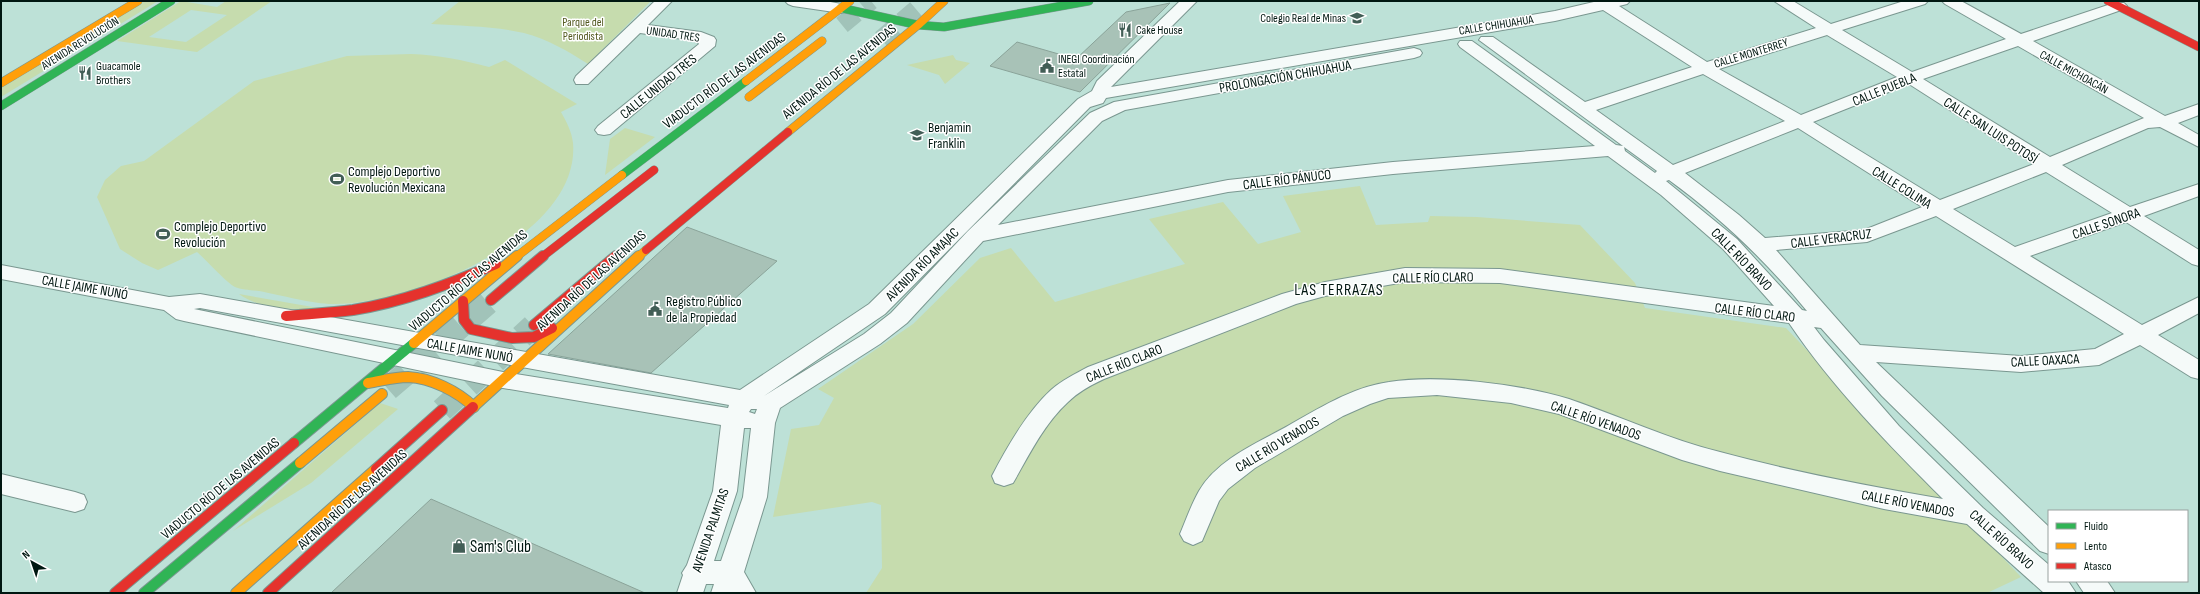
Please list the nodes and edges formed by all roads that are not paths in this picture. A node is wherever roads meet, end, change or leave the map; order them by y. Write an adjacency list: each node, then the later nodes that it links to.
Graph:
1 (138, 1): 35 (street, AVENIDA REVOLUCIÓN)
2 (171, 1): 39 (street, AVENIDA REVOLUCIÓN)
3 (664, 1): 20 (street)
4 (793, 1): 12 (street)
5 (944, 1): 17 (street, AVENIDA RÍO DE LAS AVENIDAS)
6 (1089, 1): 15 (street)
7 (1189, 1): 37 (street, AVENIDA RÍO AMAJAC)
8 (1622, 1): 13 (street, CALLE CHIHUAHUA)
9 (1782, 1): 21 (street, CALLE SAN LUIS POTOSÍ)
10 (1920, 1): 21 (street, CALLE MONTERREY)
11 (1950, 1): 27 (street, CALLE MICHOACÁN)
12 (845, 4): 19 (street); 45 (street, VIADUCTO RÍO DE LAS AVENIDAS)
13 (1604, 4): 18 (street, CALLE CHIHUAHUA); 32 (street, CALLE COLIMA)
14 (2114, 4): 27 (street, CALLE PUEBLA); 30 (street)
15 (1061, 7): 19 (street); 24 (street)
16 (919, 11): 17 (street)
17 (932, 12): 19 (street, AVENIDA RÍO DE LAS AVENIDAS)
18 (1555, 16): 22 (street, CALLE CHIHUAHUA); 26 (street, CALLE CHIHUAHUA)
19 (918, 25): 31 (street, AVENIDA RÍO DE LAS AVENIDAS)
20 (637, 28): 25 (street, UNIDAD TRES); 34 (street)
21 (1829, 30): 32 (street, CALLE MONTERREY); 33 (street, CALLE SAN LUIS POTOSÍ)
22 (1438, 34): 37 (street, PROLONGACIÓN CHIHUAHUA)
23 (829, 35): 38 (street, VIADUCTO RÍO DE LAS AVENIDAS)
24 (949, 36)
25 (708, 40): 47 (street, CALLE UNIDAD TRES)
26 (1487, 40): 28 (street, CALLE CHIHUAHUA); 41 (street, CALLE RÍO BRAVO)
27 (2016, 40): 33 (street, CALLE PUEBLA); 43 (street, CALLE MICHOACÁN)
28 (1466, 44): 37 (street, PROLONGACIÓN CHIHUAHUA); 53 (street, CALLE RÍO BRAVO)
29 (907, 46): 31 (street)
30 (2199, 47)
31 (884, 53): 52 (street, AVENIDA RÍO DE LAS AVENIDAS)
32 (1705, 68): 41 (street, CALLE MONTERREY); 44 (street, CALLE COLIMA)
33 (1910, 78): 44 (street, CALLE PUEBLA); 55 (street, CALLE SAN LUIS POTOSÍ)
34 (582, 80)
35 (1, 83)
36 (2199, 98): 43 (street, CALLE VERACRUZ)
37 (1102, 102): 62 (street, AVENIDA RÍO AMAJAC); 63 (street, AVENIDA RÍO AMAJAC)
38 (738, 105)
39 (1, 106)
40 (2199, 108): 43 (street, CALLE VERACRUZ)
41 (1583, 109): 51 (street, CALLE RÍO BRAVO)
42 (712, 118): 45 (street)
43 (2153, 120): 49 (street, CALLE MICHOACÁN); 55 (street, CALLE VERACRUZ)
44 (1800, 122): 57 (street, CALLE PUEBLA); 60 (street, CALLE COLIMA)
45 (685, 127): 48 (street, VIADUCTO RÍO DE LAS AVENIDAS)
46 (776, 128): 52 (street)
47 (604, 130)
48 (676, 134): 50 (street); 66 (street, VIADUCTO RÍO DE LAS AVENIDAS)
49 (2199, 142)
50 (675, 147)
51 (1636, 147): 53 (street, CALLE RÍO PÁNUCO); 57 (street, CALLE RÍO BRAVO)
52 (766, 149): 56 (street); 77 (street, AVENIDA RÍO DE LAS AVENIDAS)
53 (1612, 151): 58 (street, CALLE RÍO BRAVO); 62 (street, CALLE RÍO PÁNUCO)
54 (662, 163): 70 (street)
55 (2047, 165): 60 (street, CALLE VERACRUZ); 61 (street, CALLE SAN LUIS POTOSÍ)
56 (731, 166)
57 (1672, 172): 58 (street, CALLE PUEBLA); 65 (street, CALLE RÍO BRAVO)
58 (1652, 180): 75 (street, CALLE RÍO BRAVO)
59 (2199, 190): 61 (street, CALLE SONORA)
60 (1936, 208): 65 (street, CALLE VERACRUZ); 67 (street, CALLE COLIMA)
61 (2130, 215): 67 (street, CALLE SONORA); 68 (street, CALLE SAN LUIS POTOSÍ)
62 (976, 236): 63 (street, CALLE RÍO PÁNUCO); 91 (street, AVENIDA RÍO AMAJAC)
63 (943, 243): 89 (street, AVENIDA RÍO AMAJAC)
64 (630, 244): 78 (street)
65 (1760, 245): 76 (street, CALLE RÍO BRAVO)
66 (527, 248): 71 (street, VIADUCTO RÍO DE LAS AVENIDAS); 74 (street)
67 (2012, 254): 79 (street, CALLE COLIMA)
68 (2199, 259)
69 (1, 272): 72 (street, CALLE JAIME NUNÓ)
70 (491, 300)
71 (463, 301): 77 (street); 80 (street, VIADUCTO RÍO DE LAS AVENIDAS)
72 (169, 304): 74 (street, CALLE JAIME NUNÓ); 82 (street, CALLE JAIME NUNÓ)
73 (2199, 304): 79 (street, CALLE OAXACA)
74 (286, 316): 80 (street, CALLE JAIME NUNÓ)
75 (1797, 318): 76 (street, CALLE RÍO CLARO); 92 (street, CALLE RÍO CLARO); 95 (street, CALLE RÍO BRAVO)
76 (1828, 321): 81 (street, CALLE RÍO BRAVO)
77 (565, 322): 83 (street, AVENIDA RÍO DE LAS AVENIDAS)
78 (534, 325)
79 (2140, 335): 81 (street, CALLE OAXACA); 84 (street, CALLE COLIMA)
80 (418, 341): 82 (street, VIADUCTO RÍO DE LAS AVENIDAS); 83 (street, CALLE JAIME NUNÓ)
81 (1854, 352): 97 (street, CALLE RÍO BRAVO)
82 (397, 358): 85 (street, CALLE JAIME NUNÓ); 86 (street, VIADUCTO RÍO DE LAS AVENIDAS)
83 (524, 360): 85 (street, AVENIDA RÍO DE LAS AVENIDAS); 89 (street, CALLE JAIME NUNÓ)
84 (2199, 371)
85 (503, 380): 88 (street, AVENIDA RÍO DE LAS AVENIDAS); 89 (street, CALLE JAIME NUNÓ)
86 (367, 383): 88 (street); 103 (street, VIADUCTO RÍO DE LAS AVENIDAS)
87 (382, 394): 104 (street)
88 (474, 407): 106 (street, AVENIDA RÍO DE LAS AVENIDAS)
89 (739, 409): 91 (street, CALLE JAIME NUNÓ); 101 (street, AVENIDA PALMITAS)
90 (442, 410): 105 (street)
91 (767, 413): 102 (street)
92 (1004, 476)
93 (1, 484): 94 (street)
94 (76, 502)
95 (1974, 515): 96 (street, CALLE RÍO VENADOS); 98 (street, CALLE RÍO BRAVO)
96 (1193, 534)
97 (2048, 542)
98 (2048, 580)
99 (2050, 582): 107 (street, CALLE RÍO BRAVO)
100 (2090, 582): 108 (street)
101 (693, 583): 102 (street)
102 (732, 586)
103 (115, 593)
104 (144, 593)
105 (236, 593)
106 (268, 593)
107 (2063, 593)
108 (2102, 593)

